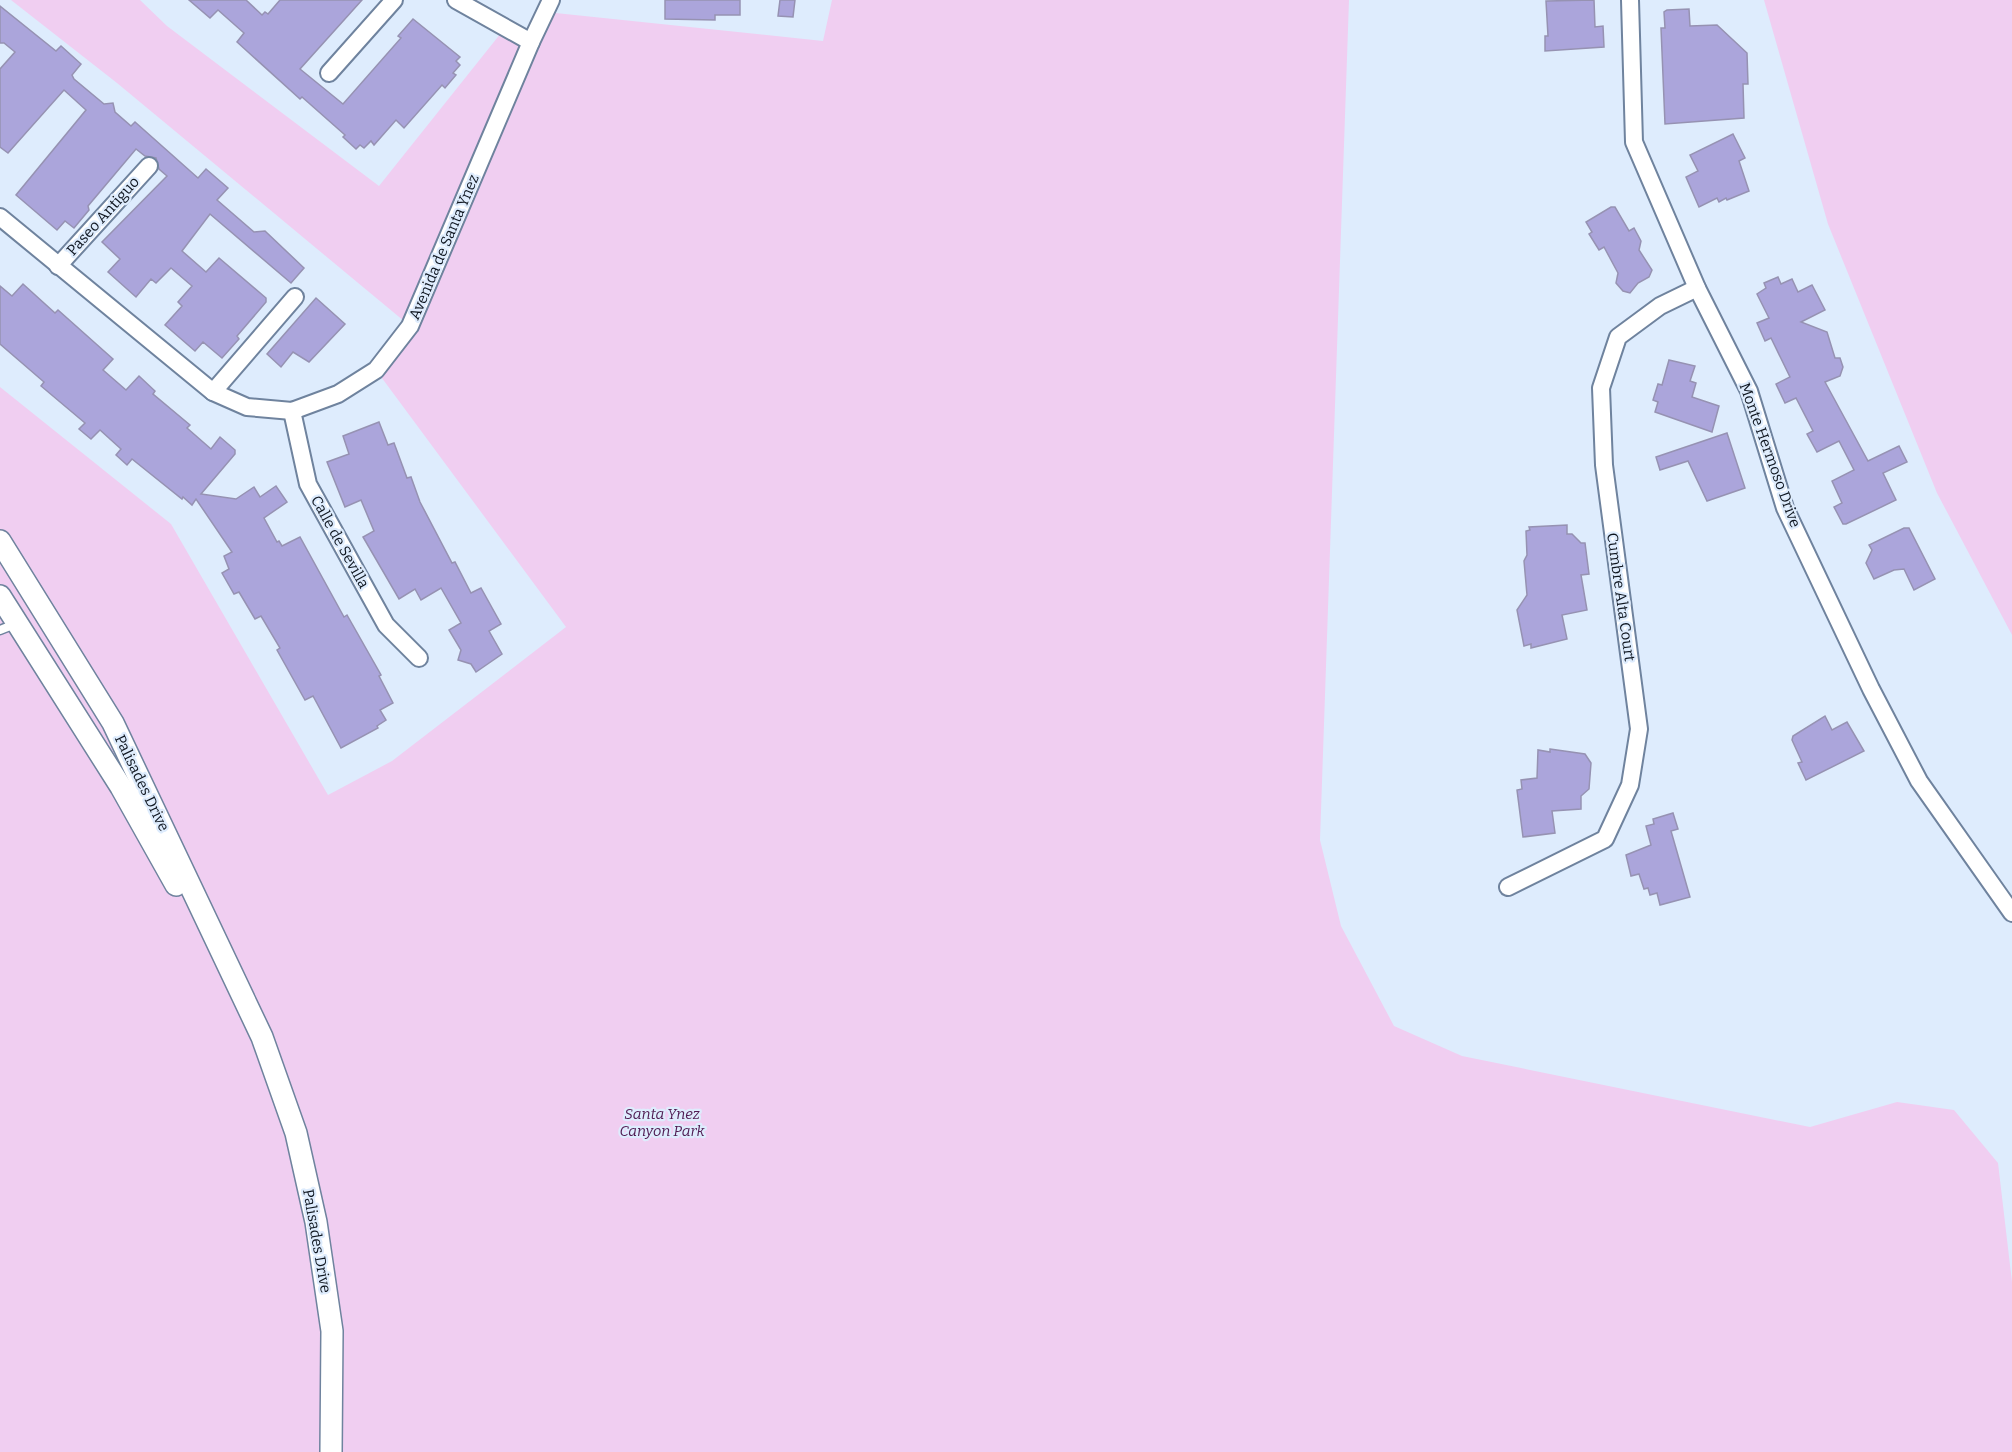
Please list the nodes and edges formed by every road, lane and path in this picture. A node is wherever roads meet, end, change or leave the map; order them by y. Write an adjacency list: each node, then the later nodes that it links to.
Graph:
1 (394, 0): 6 (street)
2 (456, 0): 5 (street)
3 (552, 0): 5 (street, Avenida de Santa Ynez)
4 (1630, 0): 10 (street, Monte Hermoso Drive)
5 (531, 42): 13 (street, Avenida de Santa Ynez)
6 (329, 73)
7 (149, 166): 9 (street, Paseo Antiguo)
8 (0, 217): 9 (street, Avenida de Santa Ynez)
9 (58, 266): 12 (street, Avenida de Santa Ynez)
10 (1697, 288): 18 (street, Cumbre Alta Court); 19 (street, Monte Hermoso Drive)
11 (295, 297): 12 (street)
12 (213, 392): 13 (street, Avenida de Santa Ynez)
13 (292, 411): 17 (street, Calle de Sevilla)
14 (0, 541): 20 (street, Palisades Drive)
15 (0, 596): 16 (street, Palisades Drive)
16 (9, 626): 20 (street, Palisades Drive)
17 (419, 658)
18 (1508, 887)
19 (2012, 913)
20 (262, 1037): 21 (street, Palisades Drive)
21 (331, 1452)

